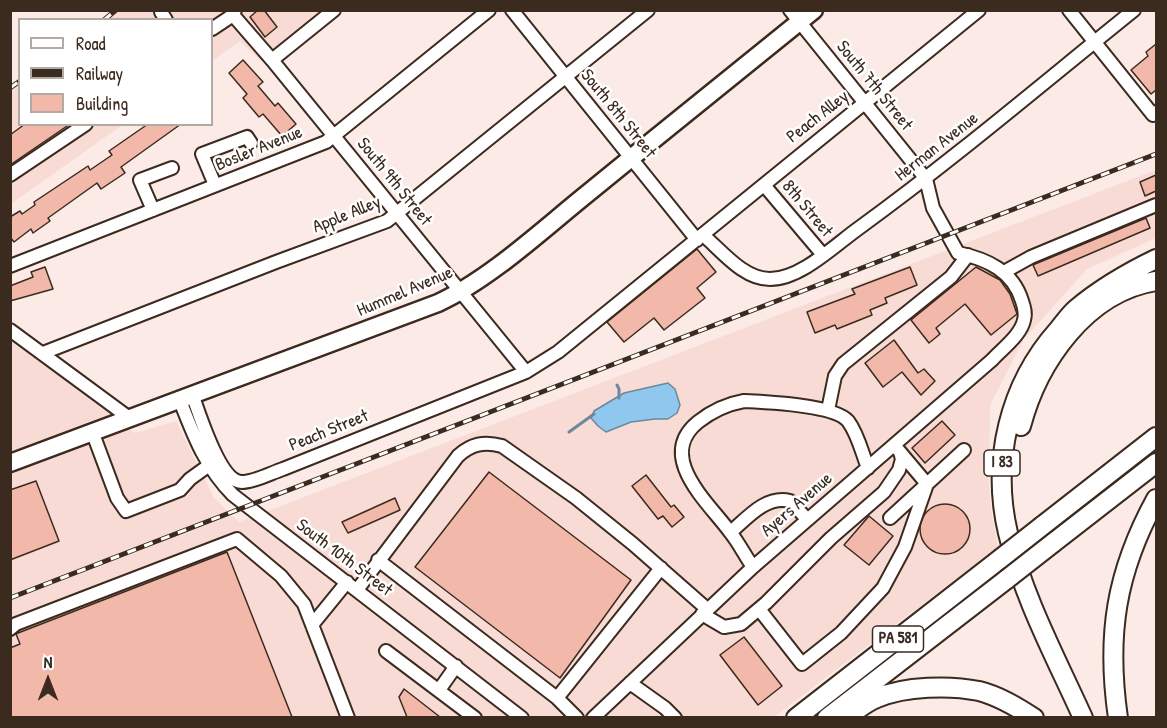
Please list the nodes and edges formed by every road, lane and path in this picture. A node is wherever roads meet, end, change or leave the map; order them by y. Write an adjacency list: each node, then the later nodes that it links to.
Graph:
1 (334, 10): 13 (street)
2 (489, 10): 18 (street, Bosler Avenue)
3 (512, 10): 14 (street, South 8th Street)
4 (648, 10): 14 (street, Apple Alley)
5 (814, 10): 10 (main road, Hummel Avenue)
6 (979, 10): 15 (street, Peach Alley)
7 (1069, 10): 12 (street)
8 (1134, 10): 12 (street, Herman Avenue)
9 (234, 13): 11 (street); 13 (street, South 9th Street)
10 (794, 16): 15 (street, South 7th Street); 20 (main road, Hummel Avenue)
11 (213, 28)
12 (1095, 43): 16 (street); 23 (street, Herman Avenue)
13 (272, 60): 18 (street, South 9th Street)
14 (566, 78): 20 (street, South 8th Street); 28 (street, Apple Alley)
15 (865, 103): 23 (street, South 7th Street); 25 (street, Peach Alley)
16 (1155, 114)
17 (83, 126): 22 (street)
18 (333, 136): 24 (street, Bosler Avenue); 28 (street, South 9th Street)
19 (251, 143): 24 (street)
20 (630, 158): 29 (street, South 8th Street); 37 (main road, Hummel Avenue)
21 (172, 168): 27 (street)
22 (10, 175)
23 (926, 180): 30 (street, Herman Avenue); 31 (street, South 7th Street)
24 (215, 185): 27 (street, Bosler Avenue)
25 (764, 185): 29 (street); 30 (street, 8th Street)
26 (1156, 205): 34 (street)
27 (153, 210): 33 (street, Bosler Avenue)
28 (397, 214): 37 (street, South 9th Street); 41 (street, Apple Alley)
29 (700, 238): 35 (street, South 8th Street); 42 (street)
30 (823, 255): 35 (street, Herman Avenue)
31 (968, 255): 34 (street, South 7th Street); 44 (street)
32 (1156, 259): 82 (highway, I 83)
33 (10, 266)
34 (1004, 272): 38 (street, South 7th Street)
35 (747, 273)
36 (1156, 281): 83 (highway)
37 (460, 292): 42 (street, South 9th Street); 43 (main road, Hummel Avenue)
38 (1024, 321): 48 (street, Ayers Avenue)
39 (10, 330): 40 (street)
40 (16, 340): 41 (street)
41 (43, 353): 45 (street)
42 (526, 372): 43 (street, Peach Street)
43 (185, 396): 45 (main road, Hummel Avenue); 52 (street, South 10th Street)
44 (828, 410): 53 (street); 58 (street)
45 (128, 417): 46 (main road, Hummel Avenue)
46 (92, 431): 50 (main road, Hummel Avenue); 52 (street)
47 (1153, 439): 78 (highway, PA 581, bridge)
48 (897, 449): 53 (street, Ayers Avenue); 54 (street); 63 (street)
49 (964, 450): 54 (street)
50 (10, 463)
51 (1156, 463): 79 (highway, PA 581, bridge)
52 (208, 466): 62 (street, South 10th Street)
53 (868, 468): 57 (street, Ayers Avenue)
54 (927, 484): 56 (street); 63 (street)
55 (1156, 499): 84 (highway)
56 (890, 518)
57 (807, 519): 58 (street); 60 (street, Ayers Avenue)
58 (731, 532): 60 (street)
59 (378, 560): 61 (street); 62 (street); 71 (street)
60 (753, 567): 64 (street, Ayers Avenue)
61 (661, 568): 64 (street); 71 (street)
62 (352, 586): 65 (street); 68 (street, South 10th Street)
63 (759, 609): 64 (street)
64 (704, 612): 69 (street, Ayers Avenue)
65 (312, 624): 66 (street); 72 (street)
66 (10, 629)
67 (386, 651): 70 (street)
68 (456, 666): 70 (street); 74 (street, South 10th Street)
69 (630, 683): 76 (street, Ayers Avenue); 77 (street)
70 (439, 690): 73 (street)
71 (557, 698): 75 (street)
72 (348, 717)
73 (475, 717)
74 (522, 717)
75 (577, 717)
76 (593, 717)
77 (675, 717)
78 (795, 717)
79 (827, 717)
80 (845, 717): 81 (highway)
81 (1034, 717)
82 (1083, 717)
83 (1095, 717)
84 (1118, 717)

